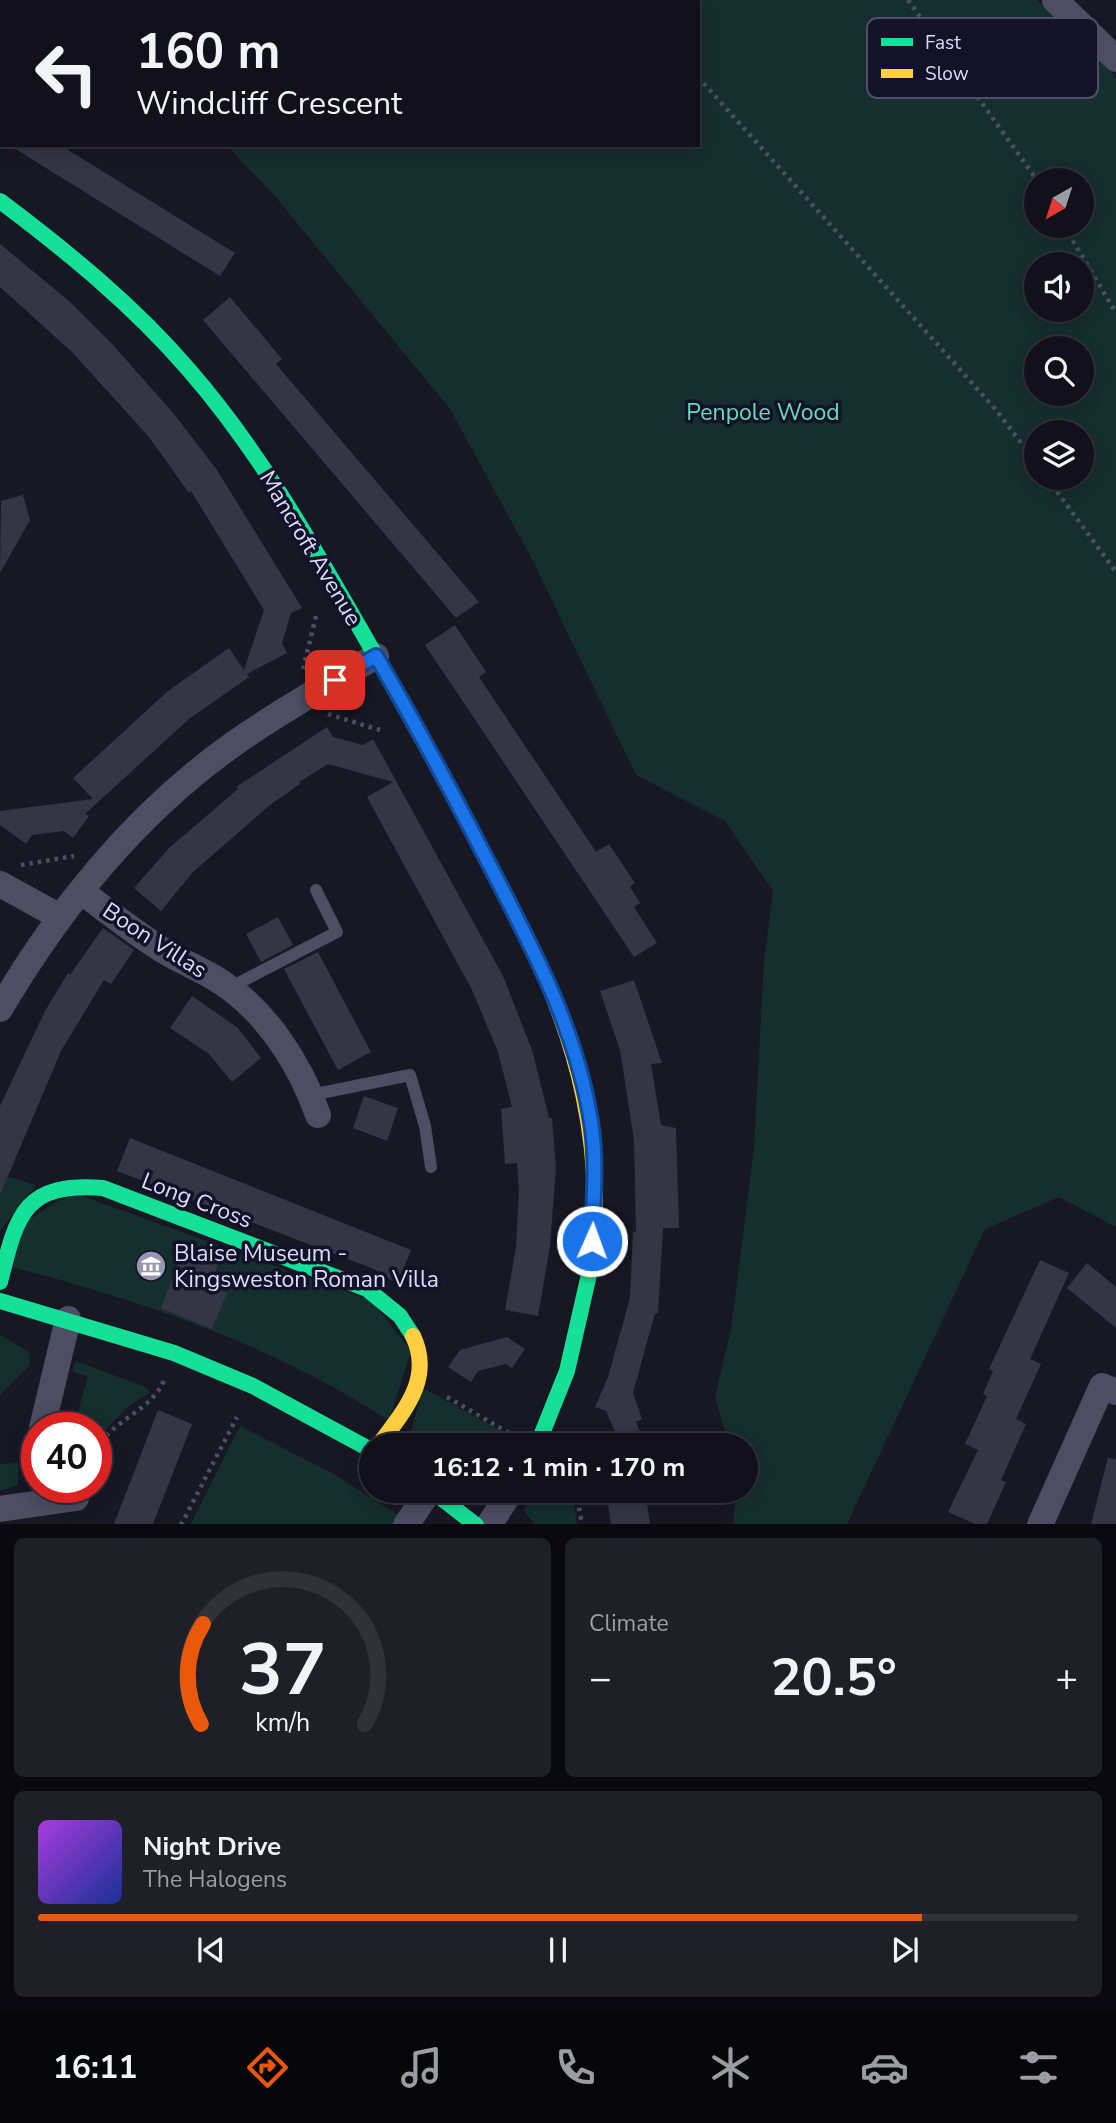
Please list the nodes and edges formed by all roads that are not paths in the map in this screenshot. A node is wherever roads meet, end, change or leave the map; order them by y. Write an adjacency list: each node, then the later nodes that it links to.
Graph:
1 (1055, 0): 2 (street)
2 (1074, 18)
3 (1098, 42): 4 (street)
4 (1116, 59)
5 (0, 201): 6 (street, Mancroft Avenue)
6 (376, 656): 9 (street); 21 (street, Mancroft Avenue)
7 (6, 875): 10 (street)
8 (316, 890): 11 (lane, Boon Villas)
9 (81, 891): 10 (street); 11 (street, Boon Villas)
10 (60, 917): 12 (street)
11 (229, 988): 13 (street, Boon Villas)
12 (0, 1009)
13 (314, 1105): 14 (lane, Boon Villas)
14 (431, 1167)
15 (0, 1282): 20 (street, Long Cross)
16 (0, 1301): 17 (street)
17 (68, 1319): 19 (street); 22 (street)
18 (1116, 1392): 31 (street)
19 (46, 1412)
20 (387, 1433)
21 (542, 1433)
22 (359, 1443)
23 (21, 1501): 27 (street)
24 (422, 1503): 28 (street)
25 (447, 1503): 29 (street)
26 (503, 1503): 30 (street)
27 (0, 1510)
28 (407, 1524)
29 (476, 1524)
30 (489, 1524)
31 (1040, 1524)

